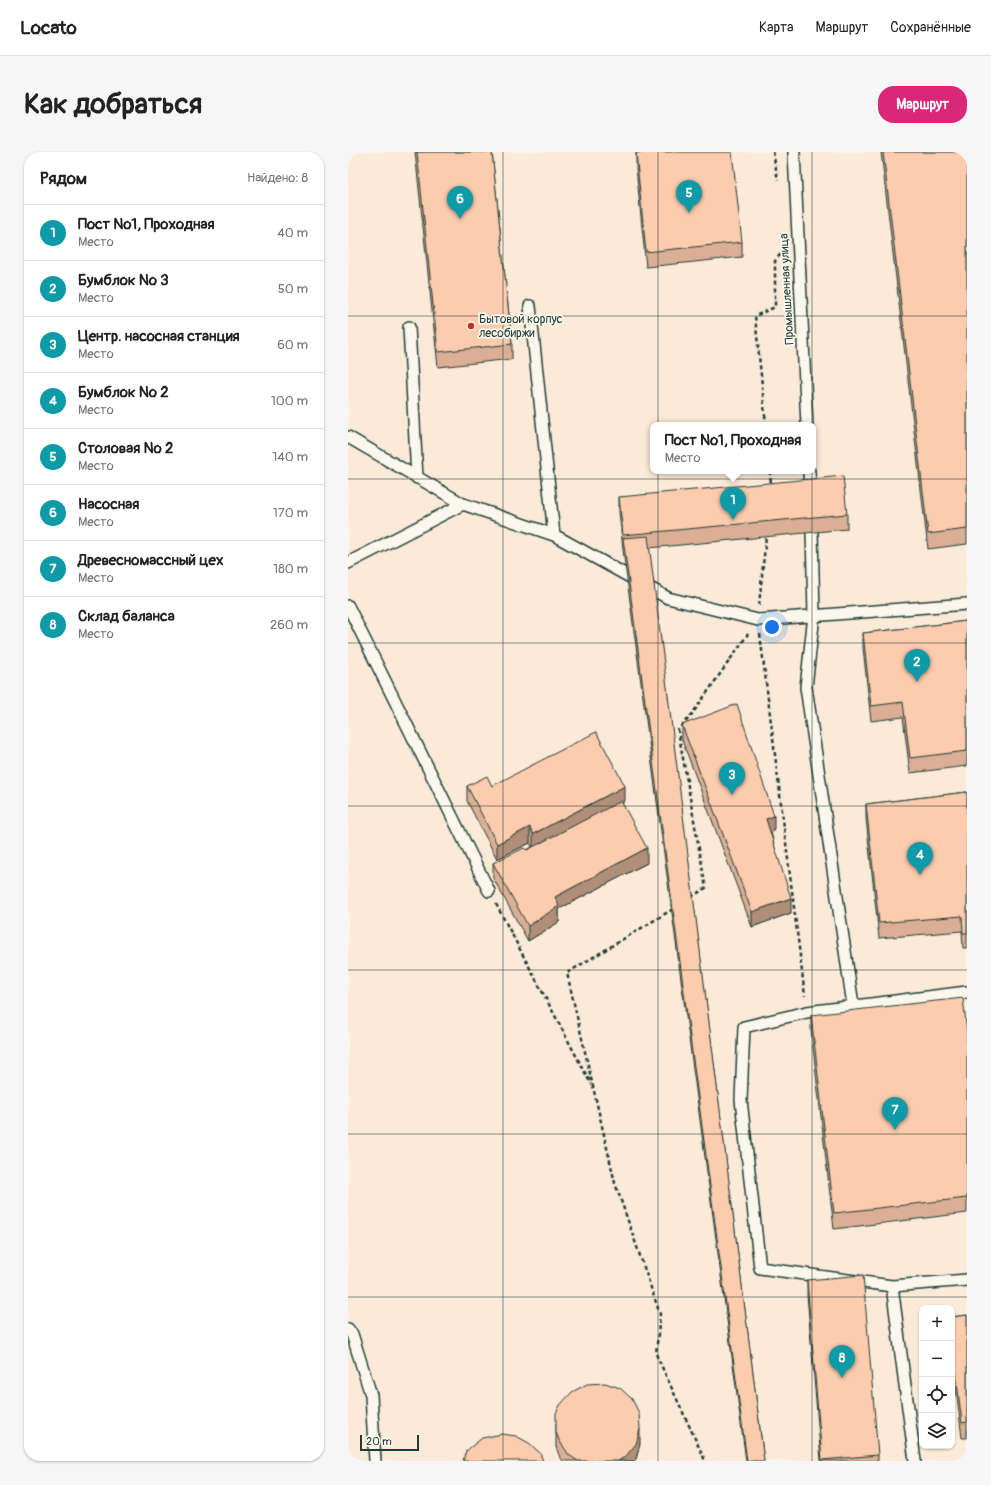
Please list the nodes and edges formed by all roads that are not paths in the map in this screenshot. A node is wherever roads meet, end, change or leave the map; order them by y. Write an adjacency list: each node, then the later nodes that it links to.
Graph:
1 (794, 152): 4 (lane, Промышленная улица)
2 (530, 306): 11 (lane)
3 (409, 327): 7 (lane)
4 (807, 422)
5 (348, 437): 7 (lane)
6 (809, 474): 8 (lane)
7 (417, 478): 9 (lane)
8 (810, 494)
9 (464, 504): 11 (lane); 12 (lane)
10 (812, 532): 15 (lane)
11 (554, 535): 15 (lane)
12 (348, 563)
13 (967, 604): 15 (lane)
14 (348, 606): 16 (lane)
15 (814, 615): 18 (lane)
16 (489, 891)
17 (967, 992): 18 (lane)
18 (853, 1005): 20 (lane)
19 (967, 1280): 20 (lane)
20 (892, 1286): 23 (lane)
21 (348, 1329): 22 (lane)
22 (375, 1461)
23 (915, 1461)

